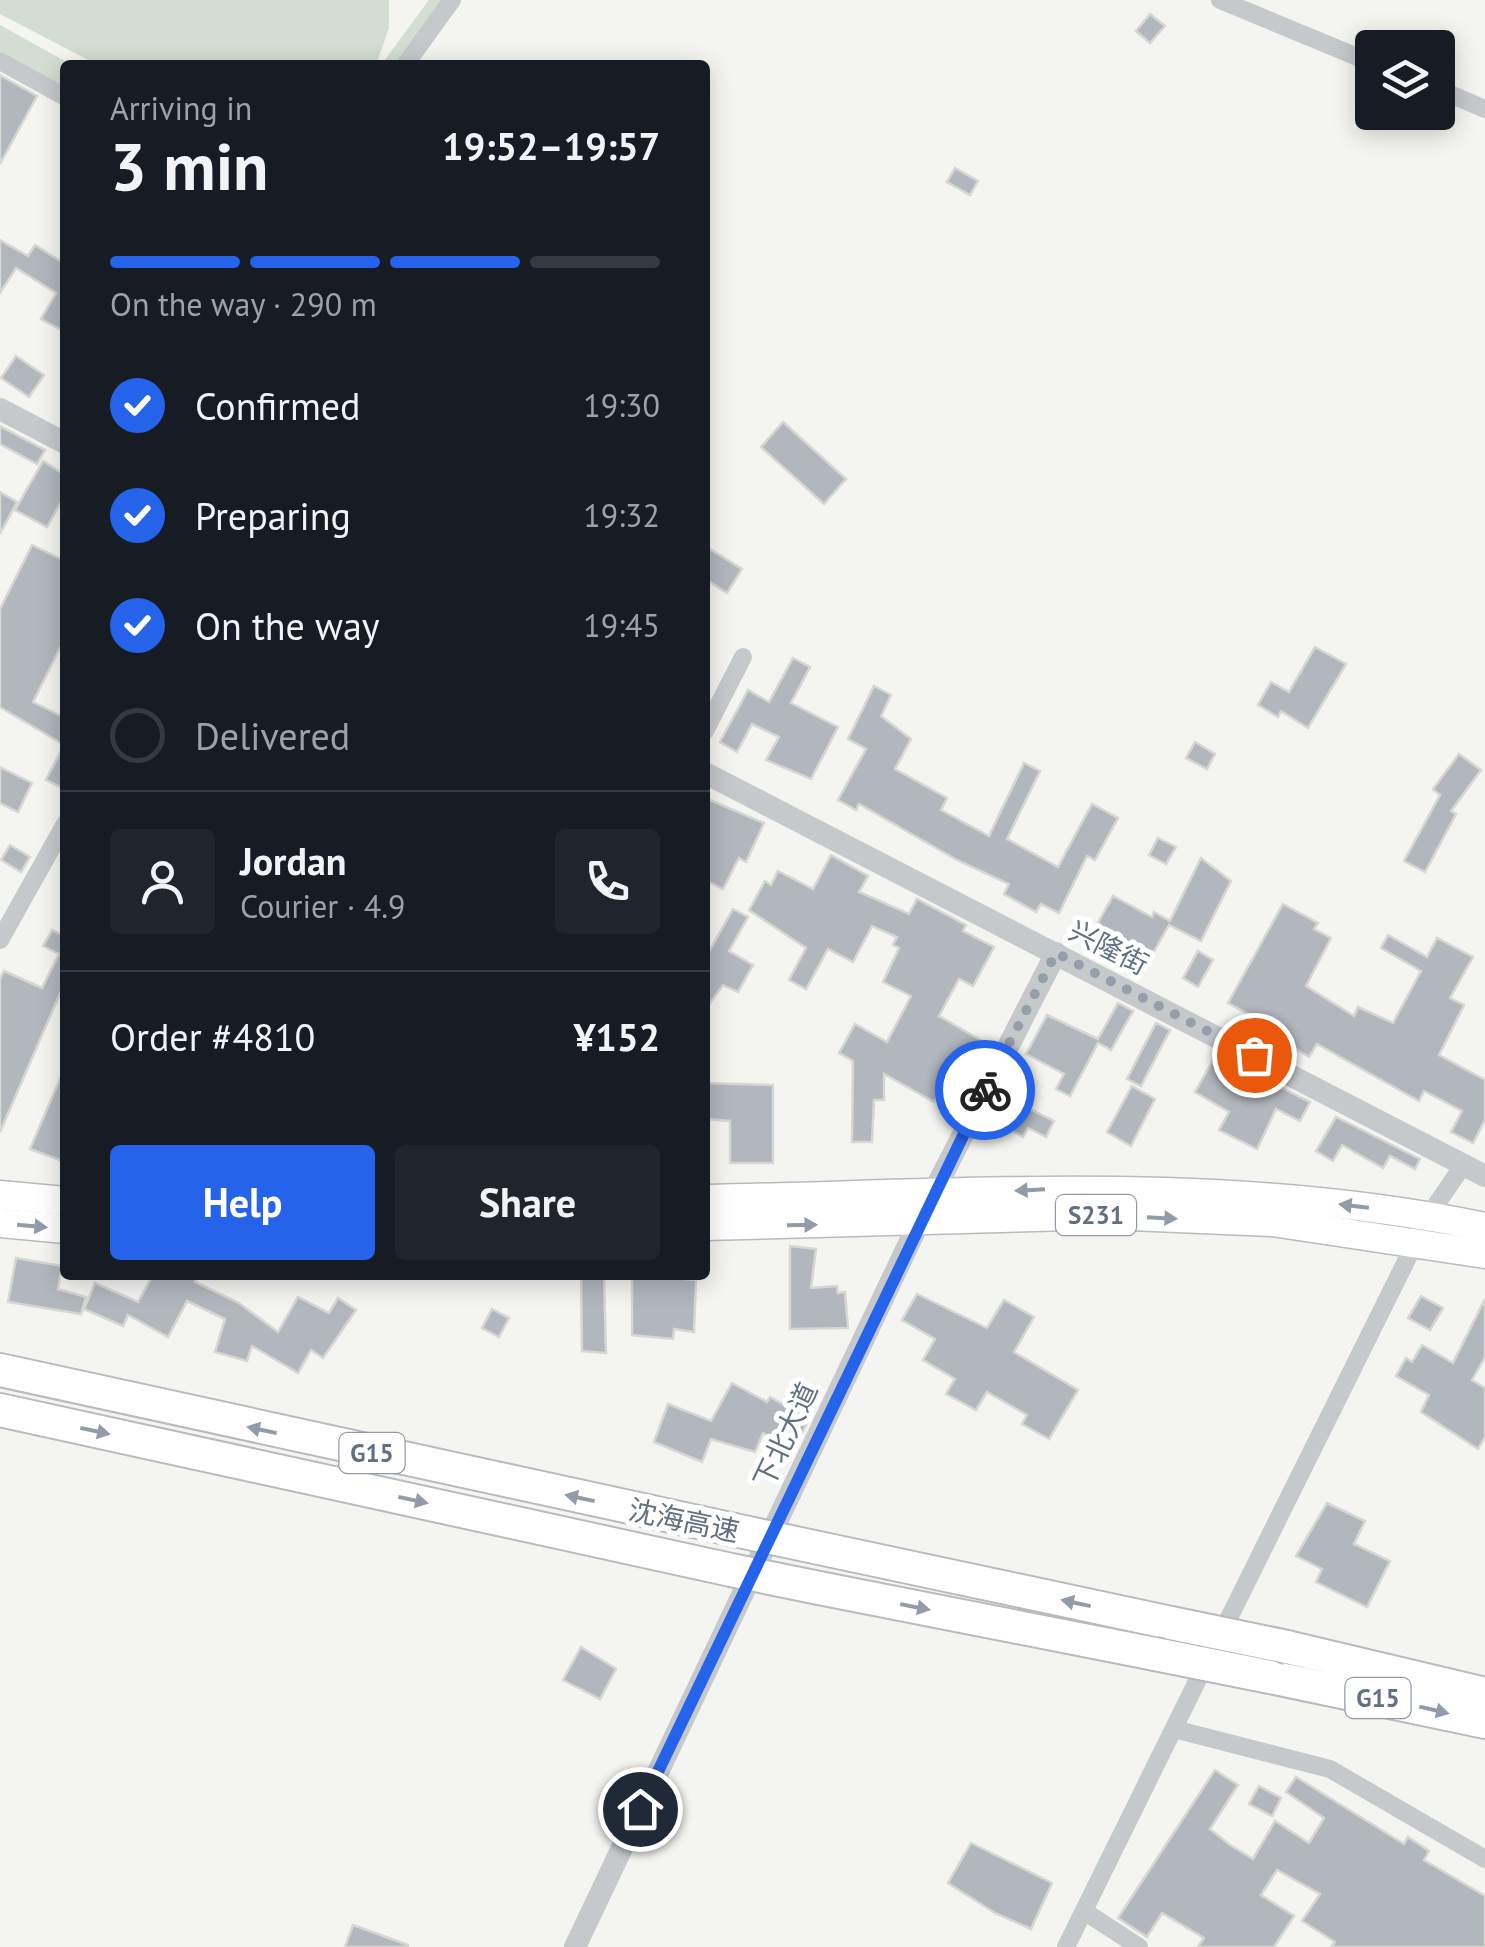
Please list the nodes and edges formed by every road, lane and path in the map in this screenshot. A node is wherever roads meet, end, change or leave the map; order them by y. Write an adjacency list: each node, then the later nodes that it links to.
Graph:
1 (452, 0): 5 (street)
2 (1220, 0): 3 (street)
3 (1355, 55)
4 (0, 60): 6 (street)
5 (409, 60)
6 (60, 93)
7 (1455, 96): 8 (street)
8 (1485, 109)
9 (0, 409): 10 (street)
10 (60, 440)
11 (743, 657): 12 (street)
12 (710, 720)
13 (710, 777): 16 (street, 兴隆街)
14 (60, 833): 15 (street)
15 (0, 940)
16 (1056, 953): 17 (street, 兴隆街); 20 (street, 下北大道)
17 (1464, 1164): 18 (street, 兴隆街); 27 (street)
18 (1485, 1176)
19 (0, 1195): 22 (main road)
20 (932, 1195): 21 (main road, S231); 23 (street, 下北大道); 27 (main road, S231, one-way to 20)
21 (710, 1199)
22 (60, 1201)
23 (920, 1221): 25 (main road, S231, one-way to 23); 27 (main road, S231, one-way to 27); 37 (street, 下北大道)
24 (0, 1223): 28 (main road, one-way to 28)
25 (710, 1226)
26 (1485, 1227): 27 (main road, S231)
27 (1422, 1228): 29 (main road, S231); 34 (street)
28 (60, 1229)
29 (1485, 1254)
30 (0, 1370): 32 (highway, 沈海高速 / G15, one-way to 30, bridge)
31 (0, 1410): 33 (highway, 沈海高速 / G15, one-way to 33, bridge)
32 (1485, 1694)
33 (1485, 1722)
34 (1174, 1729): 35 (street); 36 (street)
35 (1485, 1859)
36 (1084, 1911): 38 (street); 39 (street)
37 (575, 1947)
38 (1066, 1947)
39 (1139, 1947)

